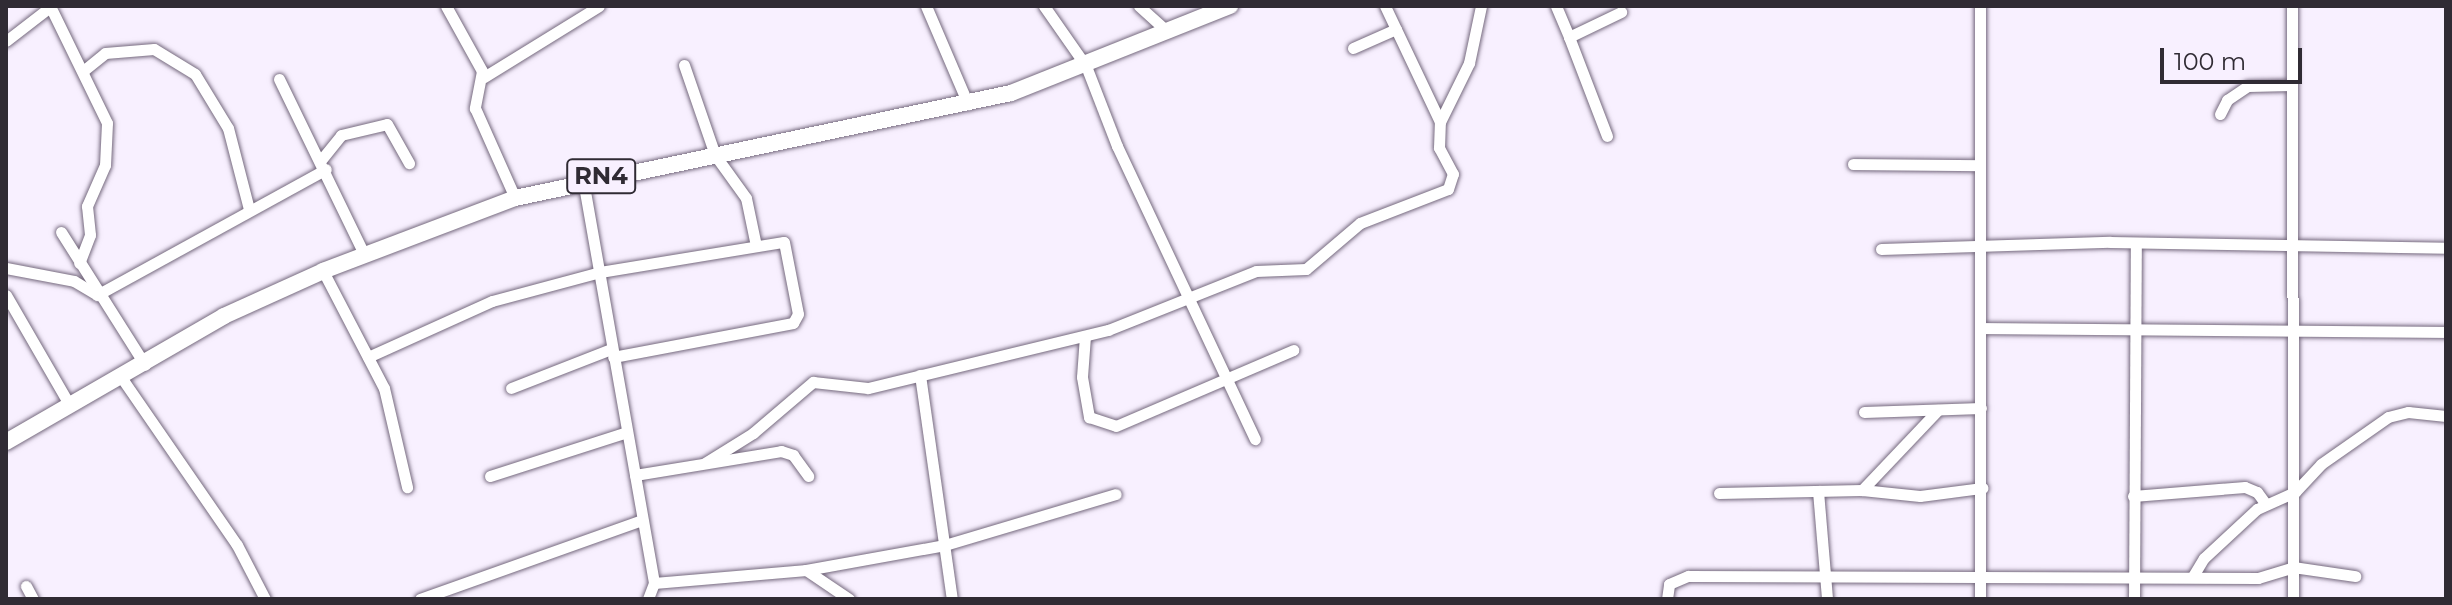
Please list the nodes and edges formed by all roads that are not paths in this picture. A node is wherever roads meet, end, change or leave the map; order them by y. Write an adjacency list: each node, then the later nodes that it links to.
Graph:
1 (50, 6): 17 (street); 21 (street)
2 (446, 6): 22 (street)
3 (599, 6): 22 (street)
4 (926, 6): 25 (street)
5 (1044, 6): 20 (street)
6 (1139, 6): 15 (street)
7 (1230, 6): 15 (highway, RN4)
8 (1385, 6): 14 (street)
9 (1481, 6): 27 (street)
10 (1556, 6): 16 (street)
11 (1980, 6): 33 (street)
12 (2292, 6): 24 (street)
13 (1621, 12): 16 (street)
14 (1396, 29): 18 (street); 27 (street)
15 (1168, 32): 20 (highway, RN4)
16 (1569, 37): 28 (street)
17 (6, 41)
18 (1353, 48)
19 (684, 65): 29 (street)
20 (1086, 66): 25 (highway, RN4); 51 (street)
21 (83, 71): 36 (street); 45 (street)
22 (484, 77): 35 (street)
23 (279, 79): 32 (street)
24 (2291, 85): 26 (street); 41 (street)
25 (968, 104): 29 (highway, RN4)
26 (2220, 114)
27 (1440, 122): 51 (street)
28 (1607, 136)
29 (715, 155): 34 (highway, RN4); 40 (street)
30 (409, 163): 32 (street)
31 (1853, 164): 33 (street)
32 (324, 165): 36 (street); 44 (street)
33 (1979, 165): 39 (street)
34 (583, 179): 35 (highway, RN4); 48 (street)
35 (515, 198): 44 (highway, RN4)
36 (249, 209): 50 (street)
37 (61, 232): 45 (street)
38 (2136, 243): 39 (street); 41 (street); 52 (street)
39 (1980, 245): 43 (street); 54 (street)
40 (756, 246): 48 (street); 58 (street)
41 (2289, 246): 42 (street); 53 (street)
42 (2446, 248)
43 (1881, 249)
44 (364, 254): 47 (highway, RN4)
45 (79, 263): 50 (street)
46 (6, 268): 50 (street)
47 (323, 271): 59 (street); 60 (highway, RN4)
48 (600, 272): 58 (street); 59 (street)
49 (6, 295): 65 (street)
50 (97, 295): 60 (street)
51 (1187, 297): 56 (street); 63 (street)
52 (2133, 326): 53 (street); 54 (street); 84 (street)
53 (2290, 327): 55 (street); 81 (street)
54 (1981, 328): 66 (street)
55 (2446, 332)
56 (1085, 336): 61 (street); 63 (street)
57 (1293, 350): 63 (street)
58 (612, 353): 64 (street); 70 (street)
59 (368, 357): 77 (street)
60 (145, 365): 62 (highway, RN4)
61 (920, 375): 73 (street); 87 (street)
62 (121, 377): 65 (highway, RN4); 98 (street)
63 (1226, 380): 71 (street)
64 (511, 388)
65 (70, 406): 72 (highway, RN4)
66 (1981, 408): 67 (street); 78 (street)
67 (1938, 410): 68 (street); 79 (street)
68 (1864, 412)
69 (2446, 416): 81 (street)
70 (627, 432): 74 (street); 75 (street)
71 (1255, 439)
72 (6, 442)
73 (705, 463): 74 (street); 76 (street)
74 (635, 475): 86 (street)
75 (490, 476)
76 (808, 476)
77 (407, 487)
78 (1982, 488): 79 (street); 90 (street)
79 (1862, 490): 80 (street)
80 (1818, 491): 82 (street); 92 (street)
81 (2295, 492): 85 (street); 88 (street)
82 (1719, 493)
83 (1116, 494): 87 (street)
84 (2133, 496): 85 (street); 91 (street)
85 (2265, 503): 93 (street)
86 (642, 520): 95 (street); 99 (street)
87 (945, 545): 89 (street); 102 (street)
88 (2293, 567): 93 (street); 94 (street); 107 (street)
89 (806, 570): 95 (street); 101 (street)
90 (1981, 573): 91 (street); 92 (street); 105 (street)
91 (2135, 574): 93 (street); 106 (street)
92 (1826, 576): 103 (street); 104 (street)
93 (2193, 576)
94 (2355, 576)
95 (654, 583): 100 (street)
96 (26, 586): 97 (street)
97 (33, 599)
98 (265, 599)
99 (420, 599)
100 (648, 599)
101 (849, 599)
102 (952, 599)
103 (1667, 599)
104 (1827, 599)
105 (1980, 599)
106 (2134, 599)
107 (2293, 599)

